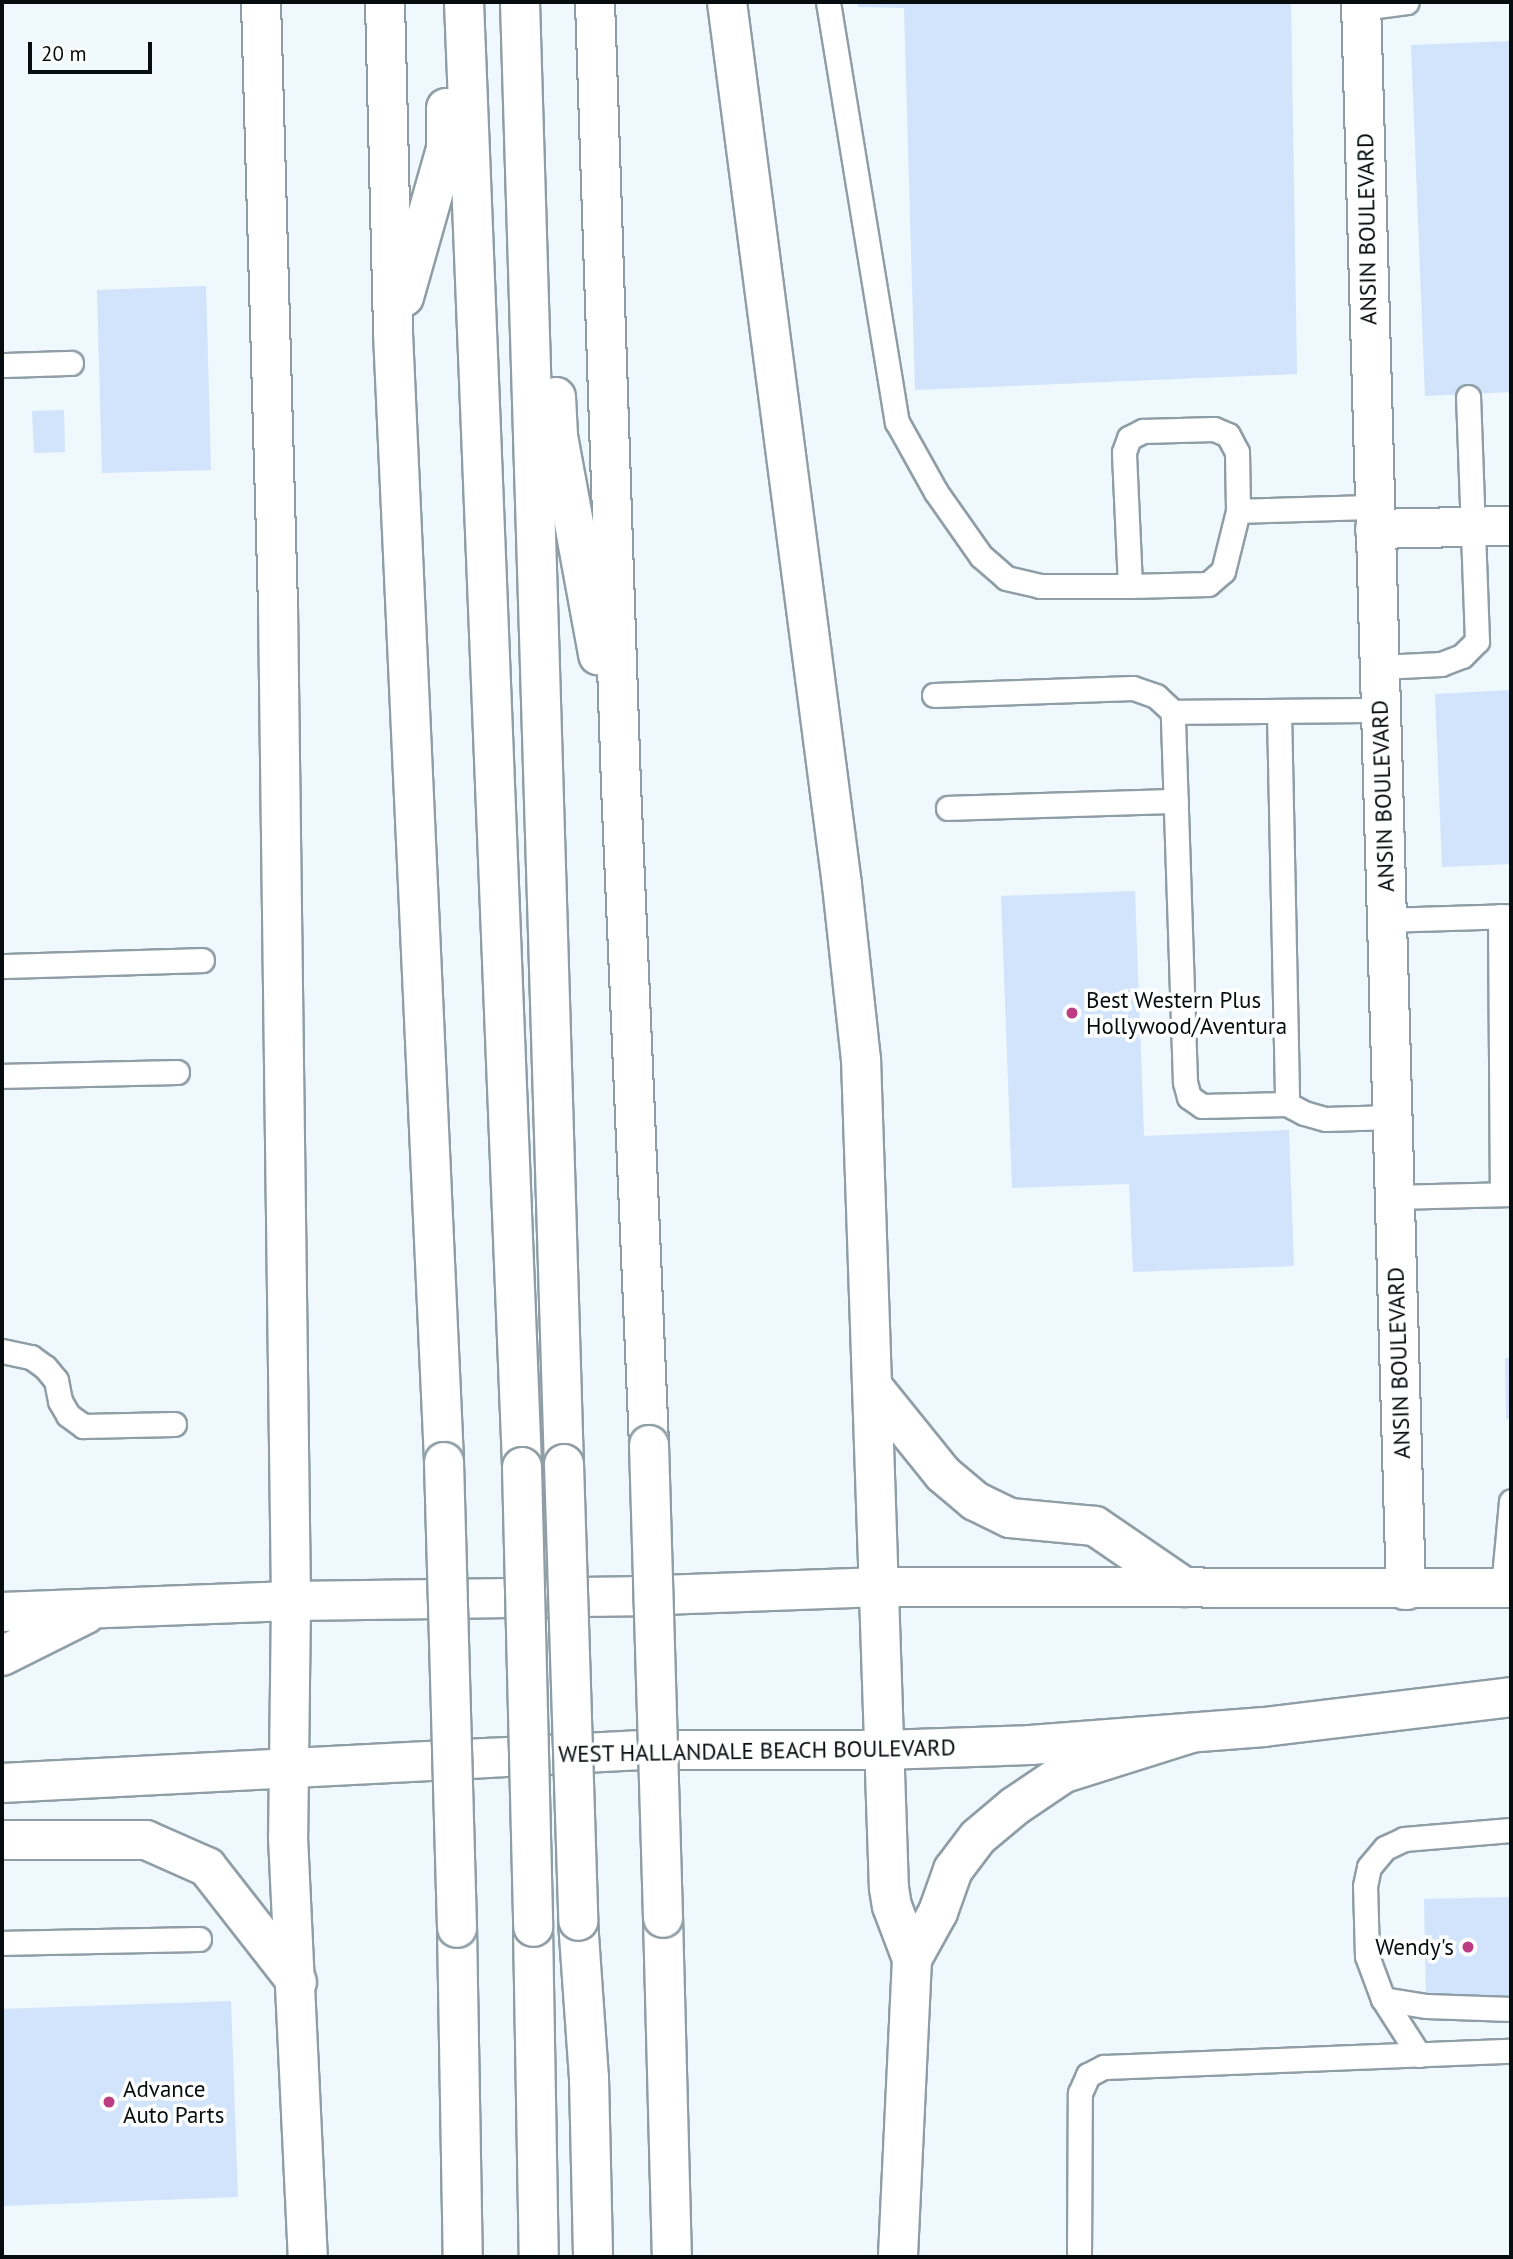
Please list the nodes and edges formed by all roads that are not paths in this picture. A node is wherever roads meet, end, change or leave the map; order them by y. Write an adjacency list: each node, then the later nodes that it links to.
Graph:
1 (261, 2): 47 (main road)
2 (385, 2): 12 (main road)
3 (444, 2): 12 (main road)
4 (464, 2): 68 (main road, bridge)
5 (520, 2): 69 (main road, bridge)
6 (544, 2): 26 (main road)
7 (595, 2): 26 (main road)
8 (727, 2): 40 (main road)
9 (828, 2): 20 (lane)
10 (1407, 2): 11 (lane)
11 (1361, 5): 17 (main road, ANSIN BOULEVARD)
12 (393, 333): 67 (main road, bridge)
13 (71, 363): 14 (lane)
14 (2, 365)
15 (1468, 397): 19 (lane)
16 (1238, 511): 17 (lane); 20 (lane); 20 (lane)
17 (1375, 518): 19 (main road); 21 (main road, ANSIN BOULEVARD)
18 (1511, 526): 19 (main road)
19 (1474, 527): 21 (lane)
20 (1130, 586)
21 (1380, 667): 23 (main road, ANSIN BOULEVARD)
22 (934, 695): 24 (lane)
23 (1381, 710): 25 (lane); 30 (main road, ANSIN BOULEVARD)
24 (1173, 712): 25 (lane); 27 (lane)
25 (1279, 712): 35 (lane)
26 (621, 785): 70 (main road, bridge)
27 (1176, 801): 28 (lane); 35 (lane)
28 (948, 808)
29 (1506, 916): 30 (lane); 37 (lane)
30 (1386, 920): 36 (main road, ANSIN BOULEVARD)
31 (202, 960): 32 (lane)
32 (2, 966)
33 (177, 1072): 34 (lane)
34 (2, 1076)
35 (1287, 1104): 36 (lane)
36 (1393, 1117): 38 (main road, ANSIN BOULEVARD)
37 (1507, 1194): 38 (lane)
38 (1395, 1197): 46 (main road, ANSIN BOULEVARD)
39 (2, 1351): 41 (lane)
40 (872, 1387): 43 (main road); 44 (main road)
41 (174, 1424)
42 (1511, 1501): 45 (lane)
43 (881, 1587): 44 (main road); 47 (main road); 53 (main road)
44 (1184, 1587): 46 (main road)
45 (1507, 1588): 46 (main road)
46 (1406, 1590)
47 (291, 1601): 48 (main road); 54 (main road)
48 (97, 1608): 49 (main road); 50 (main road)
49 (2, 1612)
50 (2, 1656)
51 (1511, 1697): 52 (main road, WEST HALLANDALE BEACH BOULEVARD)
52 (1192, 1734): 53 (main road, WEST HALLANDALE BEACH BOULEVARD); 60 (main road)
53 (883, 1750): 54 (main road, WEST HALLANDALE BEACH BOULEVARD); 60 (main road)
54 (288, 1766): 55 (main road, WEST HALLANDALE BEACH BOULEVARD); 61 (main road)
55 (2, 1783)
56 (1511, 1830): 62 (lane)
57 (2, 1840): 61 (main road)
58 (199, 1939): 59 (lane)
59 (2, 1944)
60 (912, 1959): 71 (main road)
61 (297, 1982): 66 (main road)
62 (1383, 1999): 63 (lane); 65 (lane)
63 (1511, 2009)
64 (1511, 2051): 65 (lane)
65 (1419, 2055): 72 (lane)
66 (308, 2257)
67 (463, 2257)
68 (538, 2257)
69 (593, 2257)
70 (673, 2257)
71 (898, 2257)
72 (1079, 2257)

